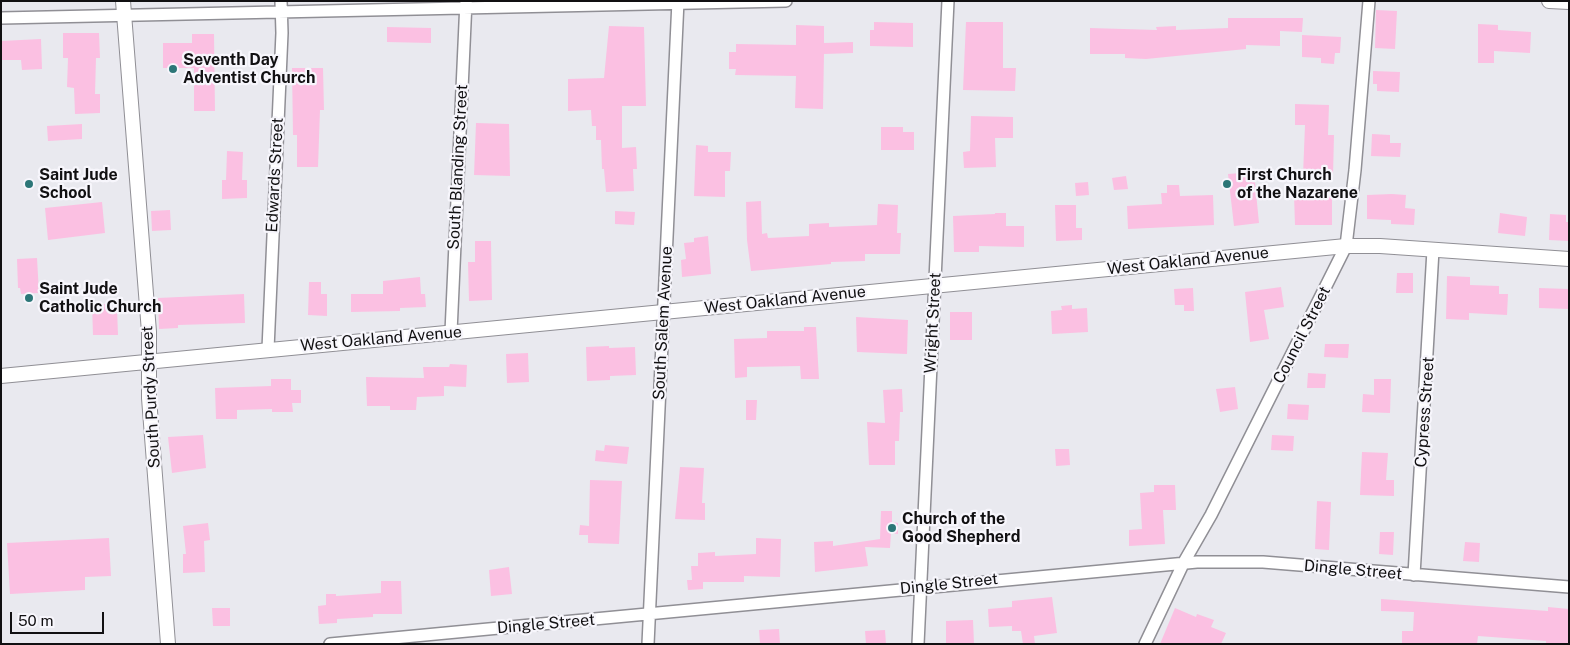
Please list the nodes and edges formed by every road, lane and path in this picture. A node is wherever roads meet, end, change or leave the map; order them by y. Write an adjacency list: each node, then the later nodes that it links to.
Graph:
1 (123, 1): 10 (street, South Purdy Street)
2 (786, 1): 6 (street)
3 (948, 1): 15 (street, Wright Street)
4 (1370, 1): 12 (street, Council Street)
5 (1549, 1): 7 (street)
6 (678, 2): 8 (street); 16 (street, South Salem Avenue)
7 (1569, 2)
8 (466, 5): 9 (street); 17 (street, South Blanding Street)
9 (282, 7): 10 (street); 18 (street, Edwards Street)
10 (124, 16): 11 (street); 19 (street, South Purdy Street)
11 (1, 18)
12 (1346, 246): 13 (street, West Oakland Avenue); 15 (street, West Oakland Avenue); 21 (street, Council Street)
13 (1433, 250): 14 (street, West Oakland Avenue); 22 (street, Cypress Street)
14 (1569, 259)
15 (935, 284): 16 (street, West Oakland Avenue); 23 (street, Wright Street)
16 (664, 312): 17 (street, West Oakland Avenue); 25 (street, South Salem Avenue)
17 (451, 332): 18 (street, West Oakland Avenue)
18 (268, 350): 19 (street, West Oakland Avenue)
19 (149, 362): 20 (street, West Oakland Avenue); 26 (street, South Purdy Street)
20 (1, 376)
21 (1184, 562): 22 (street, Dingle Street); 23 (street, Dingle Street); 30 (street, Council Street)
22 (1414, 575): 24 (street, Dingle Street)
23 (921, 587): 25 (street, Dingle Street); 29 (street, Wright Street)
24 (1569, 587)
25 (650, 614): 27 (street, Dingle Street); 28 (street, South Salem Avenue)
26 (168, 644)
27 (330, 644)
28 (648, 644)
29 (918, 644)
30 (1146, 644)

